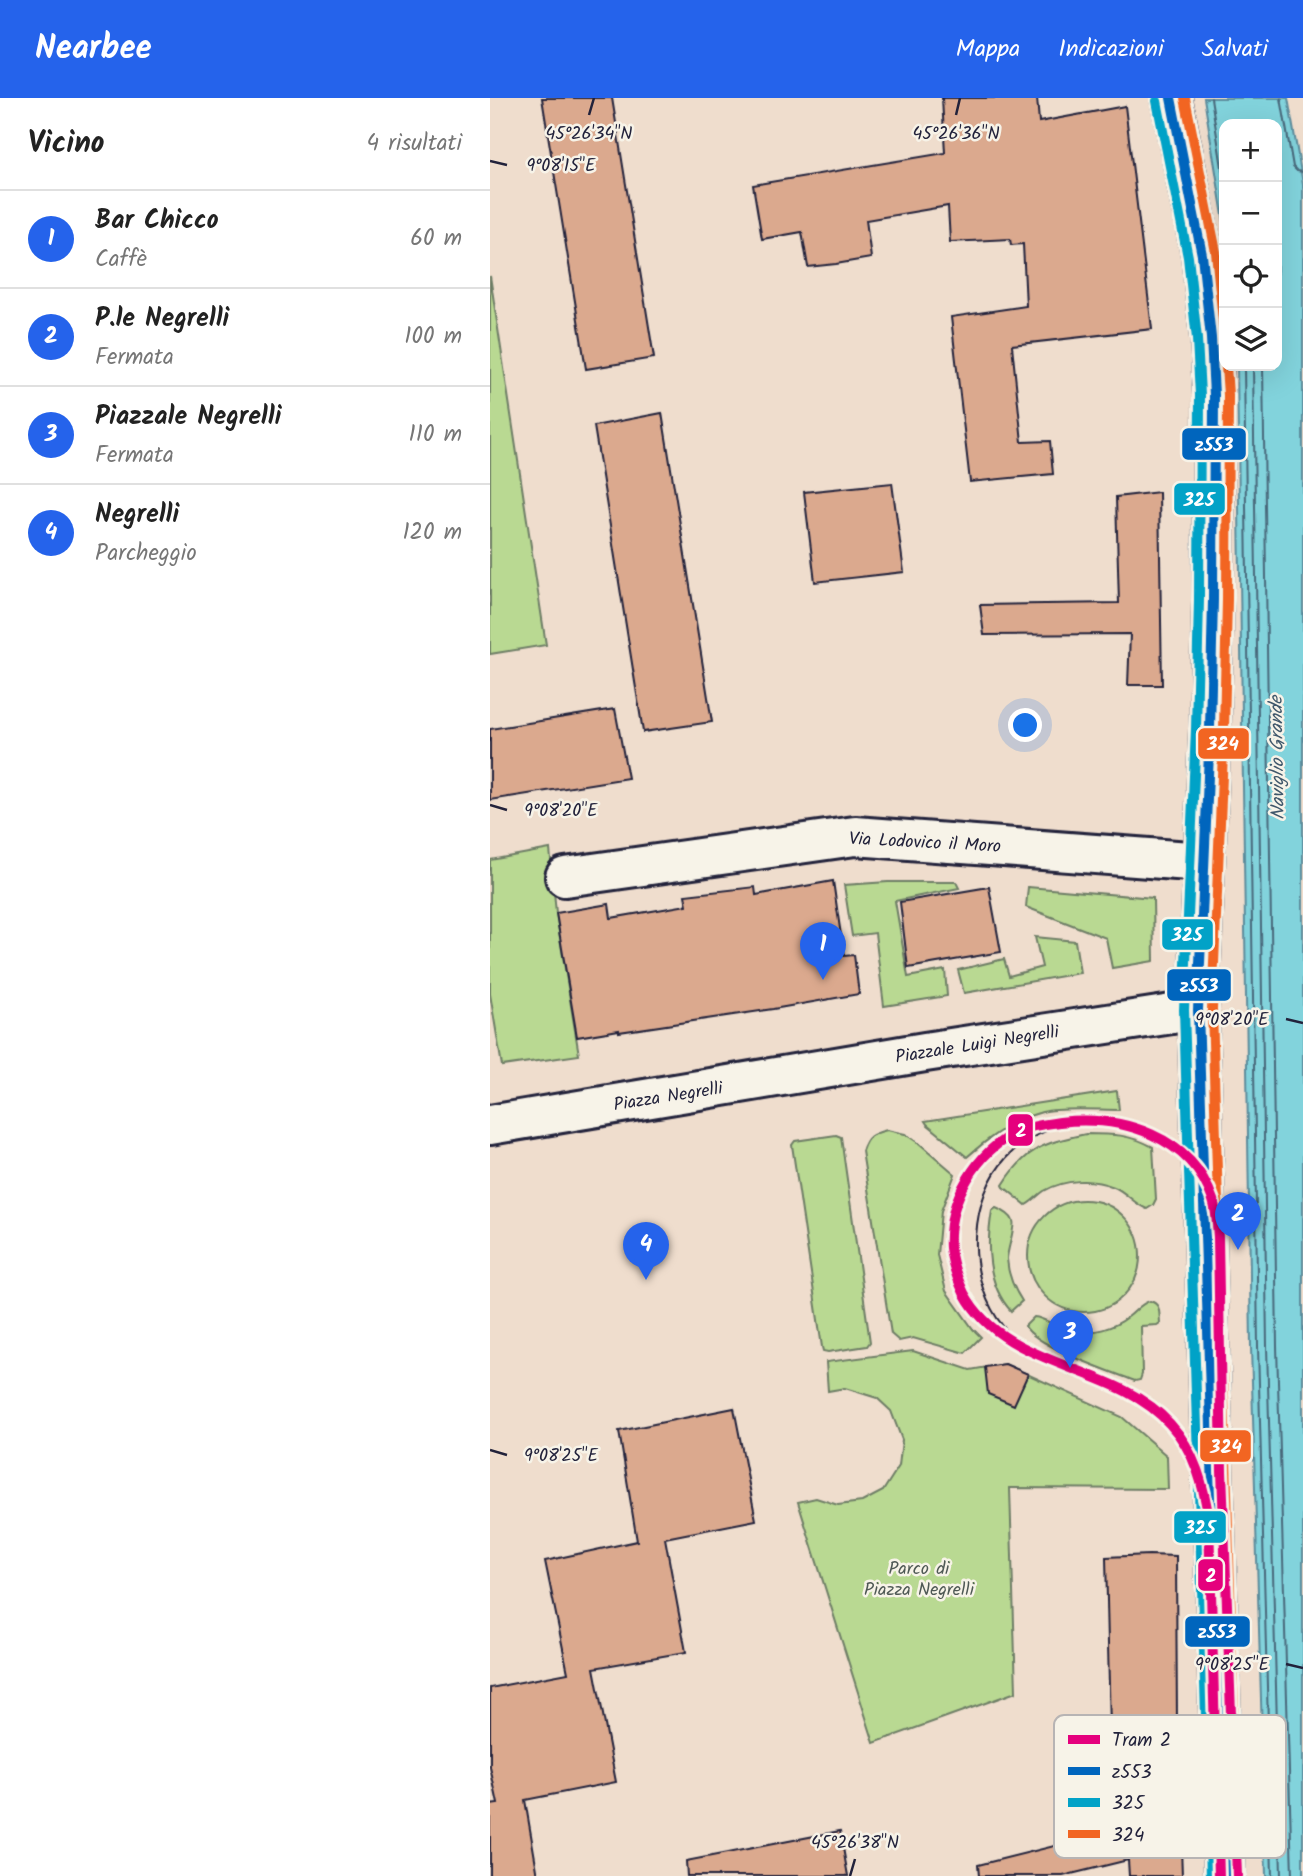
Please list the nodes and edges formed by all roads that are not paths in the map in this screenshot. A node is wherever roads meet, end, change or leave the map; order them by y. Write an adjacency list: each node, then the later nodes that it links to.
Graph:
1 (1171, 98): 2 (street)
2 (1203, 862): 3 (street, Via Lodovico il Moro); 4 (street)
3 (565, 877)
4 (1198, 1010): 5 (street, Piazzale Luigi Negrelli); 7 (street)
5 (755, 1081): 6 (street, Piazza Negrelli)
6 (490, 1125)
7 (1220, 1715)
8 (1224, 1858): 9 (street)
9 (1225, 1876)

